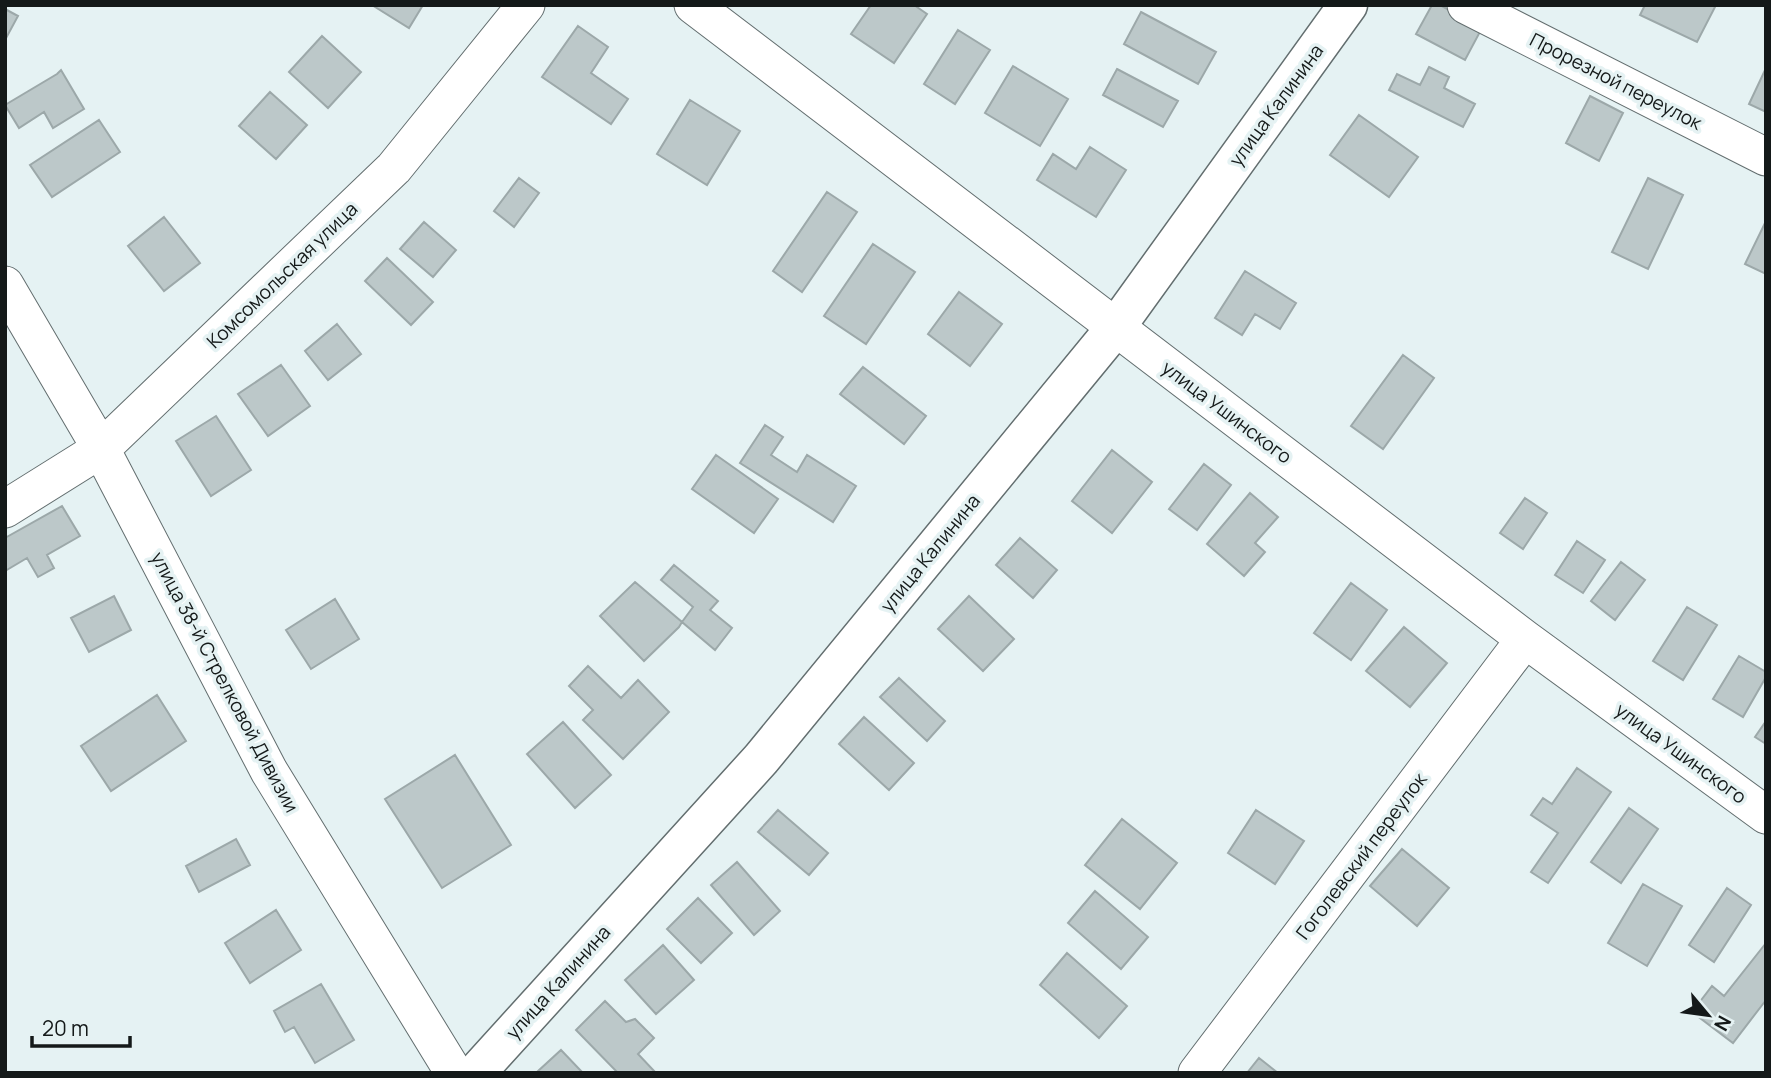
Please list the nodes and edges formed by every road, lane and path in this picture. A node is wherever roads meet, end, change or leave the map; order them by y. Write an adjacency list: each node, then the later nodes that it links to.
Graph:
1 (526, 5): 8 (street, Комсомольская улица)
2 (693, 5): 7 (street, улица Ушинского)
3 (1348, 5): 7 (street, улица Калинина)
4 (1466, 5): 5 (street, Прорезной переулок)
5 (1766, 157)
6 (5, 285): 8 (street, улица 38-й Стрелковой Дивизии)
7 (1116, 327): 10 (street, улица Ушинского); 13 (street, улица Калинина)
8 (101, 449): 9 (street, Комсомольская улица); 12 (street, улица 38-й Стрелковой Дивизии)
9 (5, 509)
10 (1525, 639): 11 (street, улица Ушинского); 14 (street, Гоголевский переулок)
11 (1766, 815)
12 (454, 1073)
13 (476, 1073)
14 (1197, 1073)

